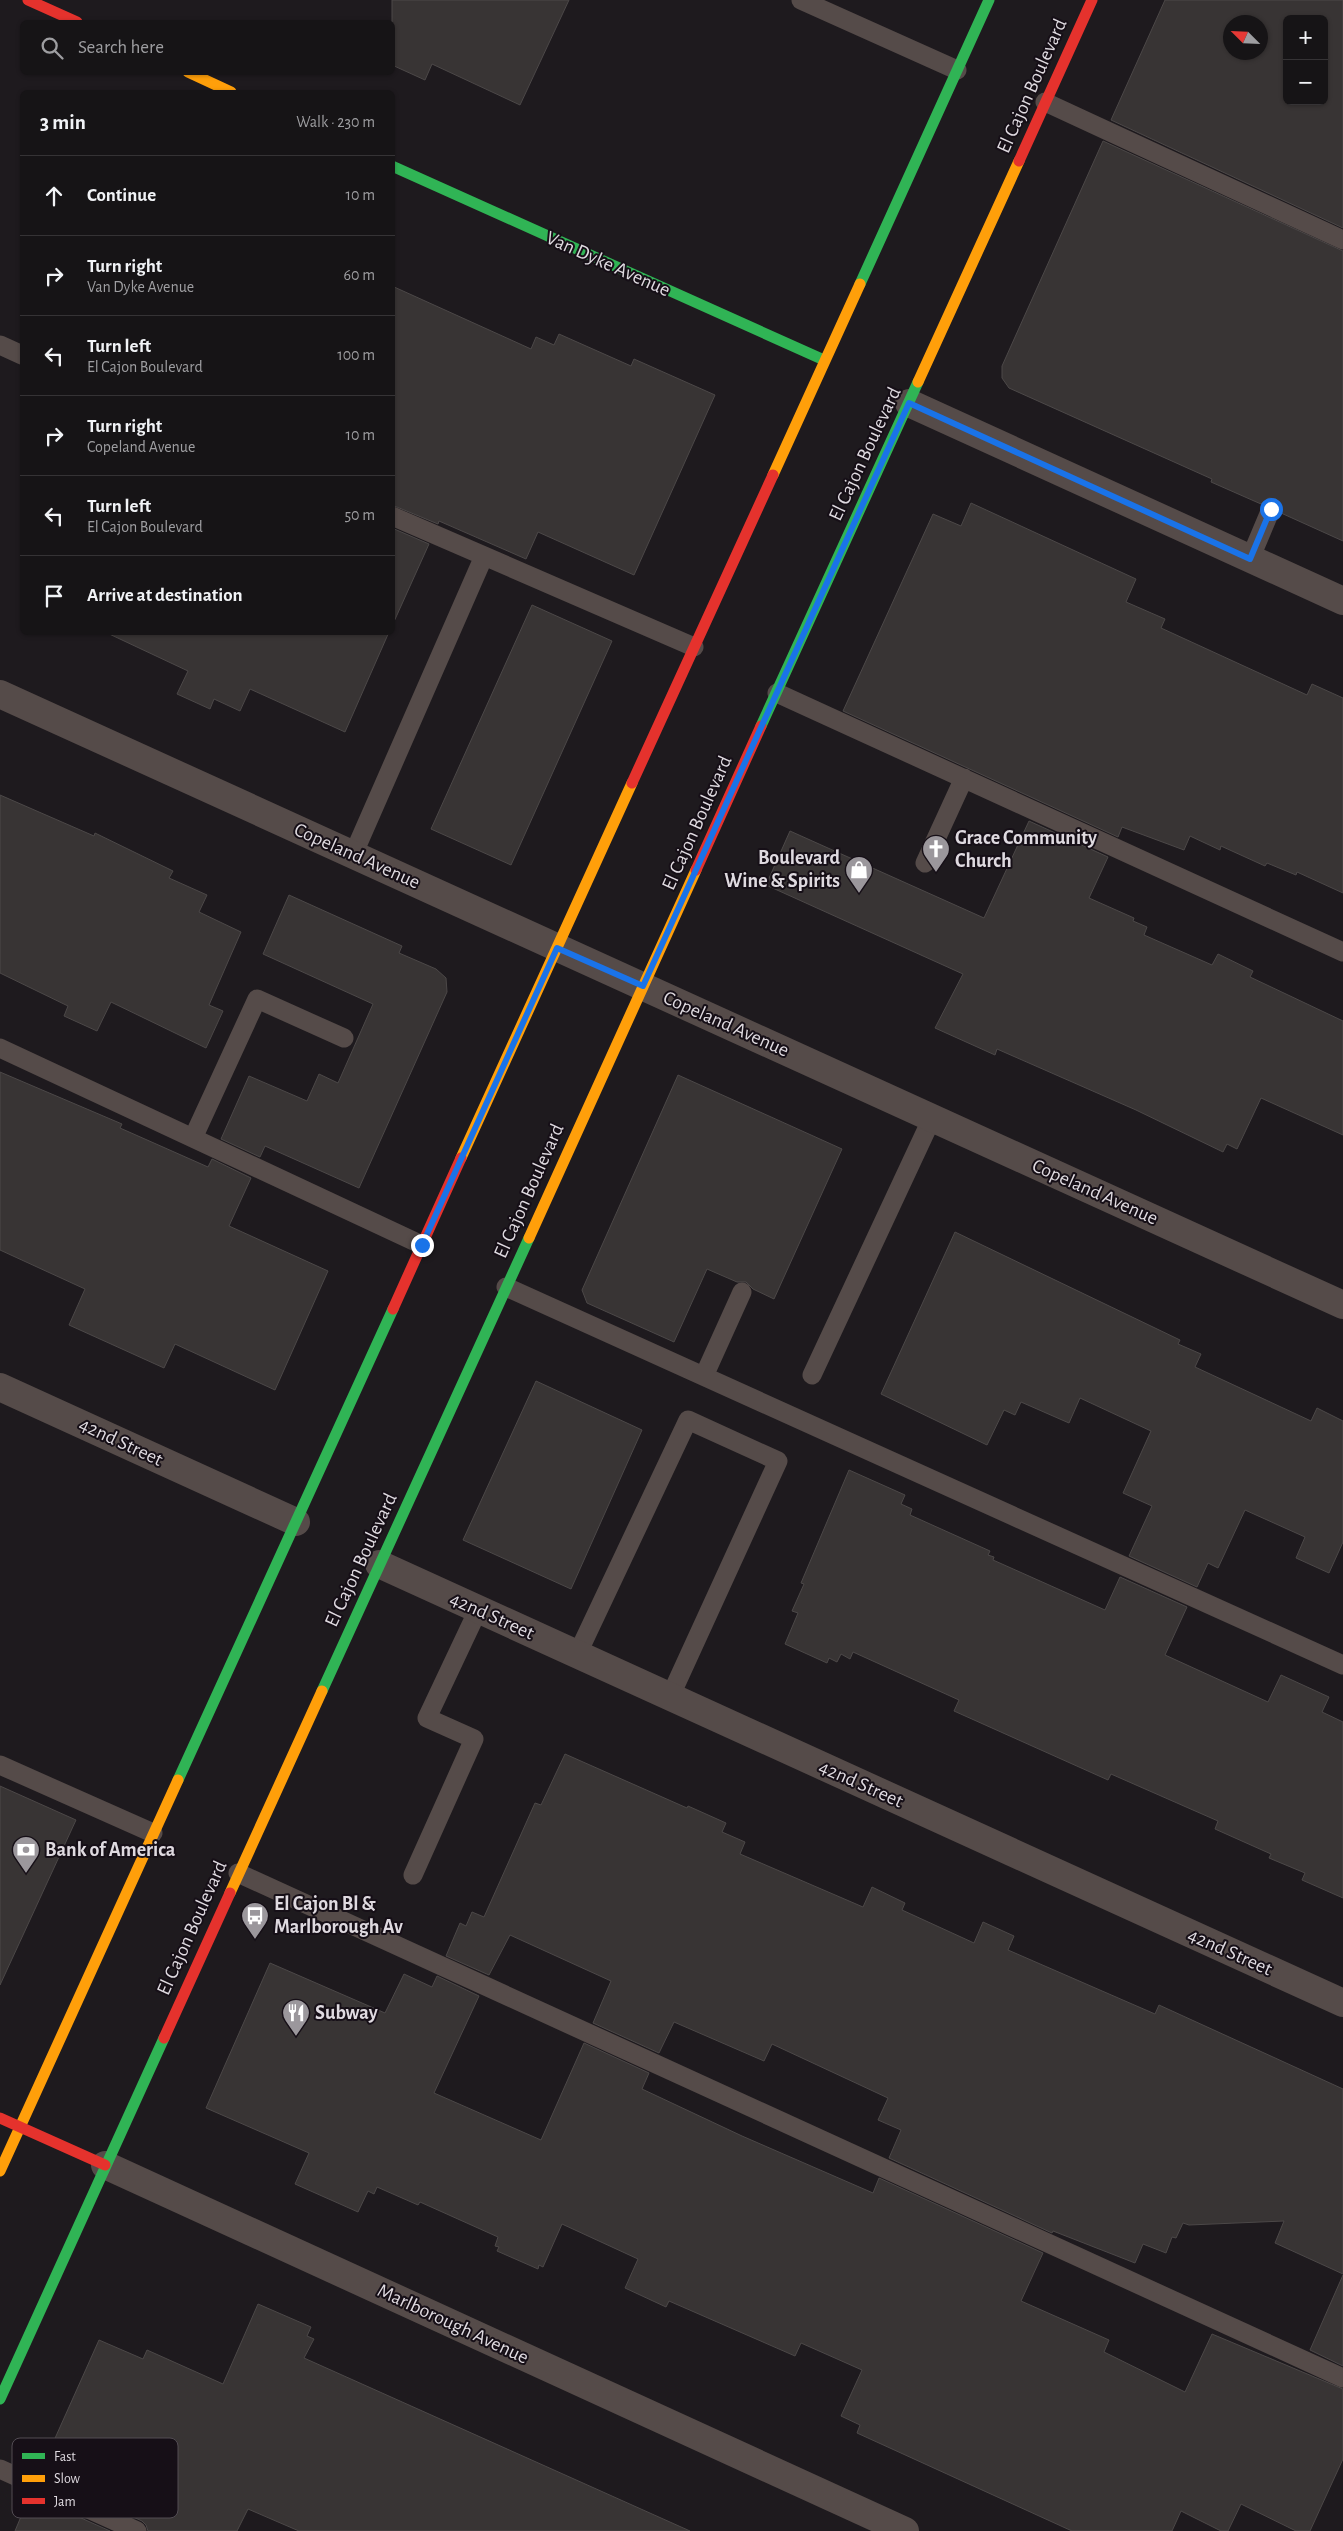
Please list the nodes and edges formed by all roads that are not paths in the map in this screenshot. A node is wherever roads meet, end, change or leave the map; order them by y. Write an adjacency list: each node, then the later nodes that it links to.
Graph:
1 (28, 0): 5 (main road)
2 (801, 0): 6 (lane)
3 (989, 0): 6 (main road)
4 (1092, 0): 9 (main road, El Cajon Boulevard)
5 (73, 20)
6 (957, 70): 14 (main road)
7 (195, 75): 8 (main road)
8 (228, 90)
9 (1045, 102): 11 (lane); 15 (main road, El Cajon Boulevard)
10 (395, 167): 14 (main road, Van Dyke Avenue)
11 (1343, 240)
12 (0, 345): 13 (lane)
13 (20, 354)
14 (824, 360): 21 (main road)
15 (909, 403): 19 (street); 22 (main road, El Cajon Boulevard)
16 (1271, 509): 19 (lane)
17 (395, 517): 18 (lane)
18 (484, 556): 21 (lane); 25 (lane)
19 (1250, 559): 20 (street)
20 (1343, 601)
21 (694, 647): 27 (main road)
22 (777, 693): 24 (lane); 29 (main road, El Cajon Boulevard)
23 (0, 694): 25 (street, Copeland Avenue)
24 (964, 778): 26 (lane); 28 (lane)
25 (353, 855): 27 (street, Copeland Avenue)
26 (925, 863)
27 (557, 948): 29 (street, Copeland Avenue); 34 (main road)
28 (1343, 952)
29 (643, 986): 32 (street, Copeland Avenue); 35 (main road, El Cajon Boulevard)
30 (344, 1038): 33 (lane)
31 (0, 1048): 33 (lane)
32 (932, 1118): 37 (street, Copeland Avenue); 39 (lane)
33 (193, 1138): 34 (lane)
34 (422, 1245): 41 (main road)
35 (506, 1286): 38 (lane); 42 (main road, El Cajon Boulevard)
36 (742, 1292): 38 (lane)
37 (1343, 1305)
38 (704, 1376): 45 (lane)
39 (812, 1376)
40 (0, 1387): 41 (street, 42nd Street)
41 (296, 1522): 48 (main road)
42 (379, 1564): 43 (street, 42nd Street); 49 (main road, El Cajon Boulevard)
43 (478, 1610): 44 (street, 42nd Street); 50 (lane)
44 (578, 1655): 46 (street, 42nd Street); 46 (lane)
45 (1343, 1665)
46 (670, 1697): 51 (street, 42nd Street)
47 (0, 1765): 48 (lane)
48 (154, 1833): 53 (main road)
49 (238, 1873): 54 (main road, El Cajon Boulevard); 56 (lane)
50 (413, 1875)
51 (1343, 2003)
52 (0, 2118): 53 (main road, Marlborough Avenue)
53 (20, 2126): 54 (main road, Marlborough Avenue); 55 (main road)
54 (105, 2165): 57 (main road, El Cajon Boulevard); 62 (street, Marlborough Avenue)
55 (0, 2171)
56 (1343, 2378)
57 (0, 2398)
58 (0, 2468): 59 (lane)
59 (12, 2474)
60 (109, 2518): 61 (lane)
61 (137, 2531)
62 (905, 2531)

